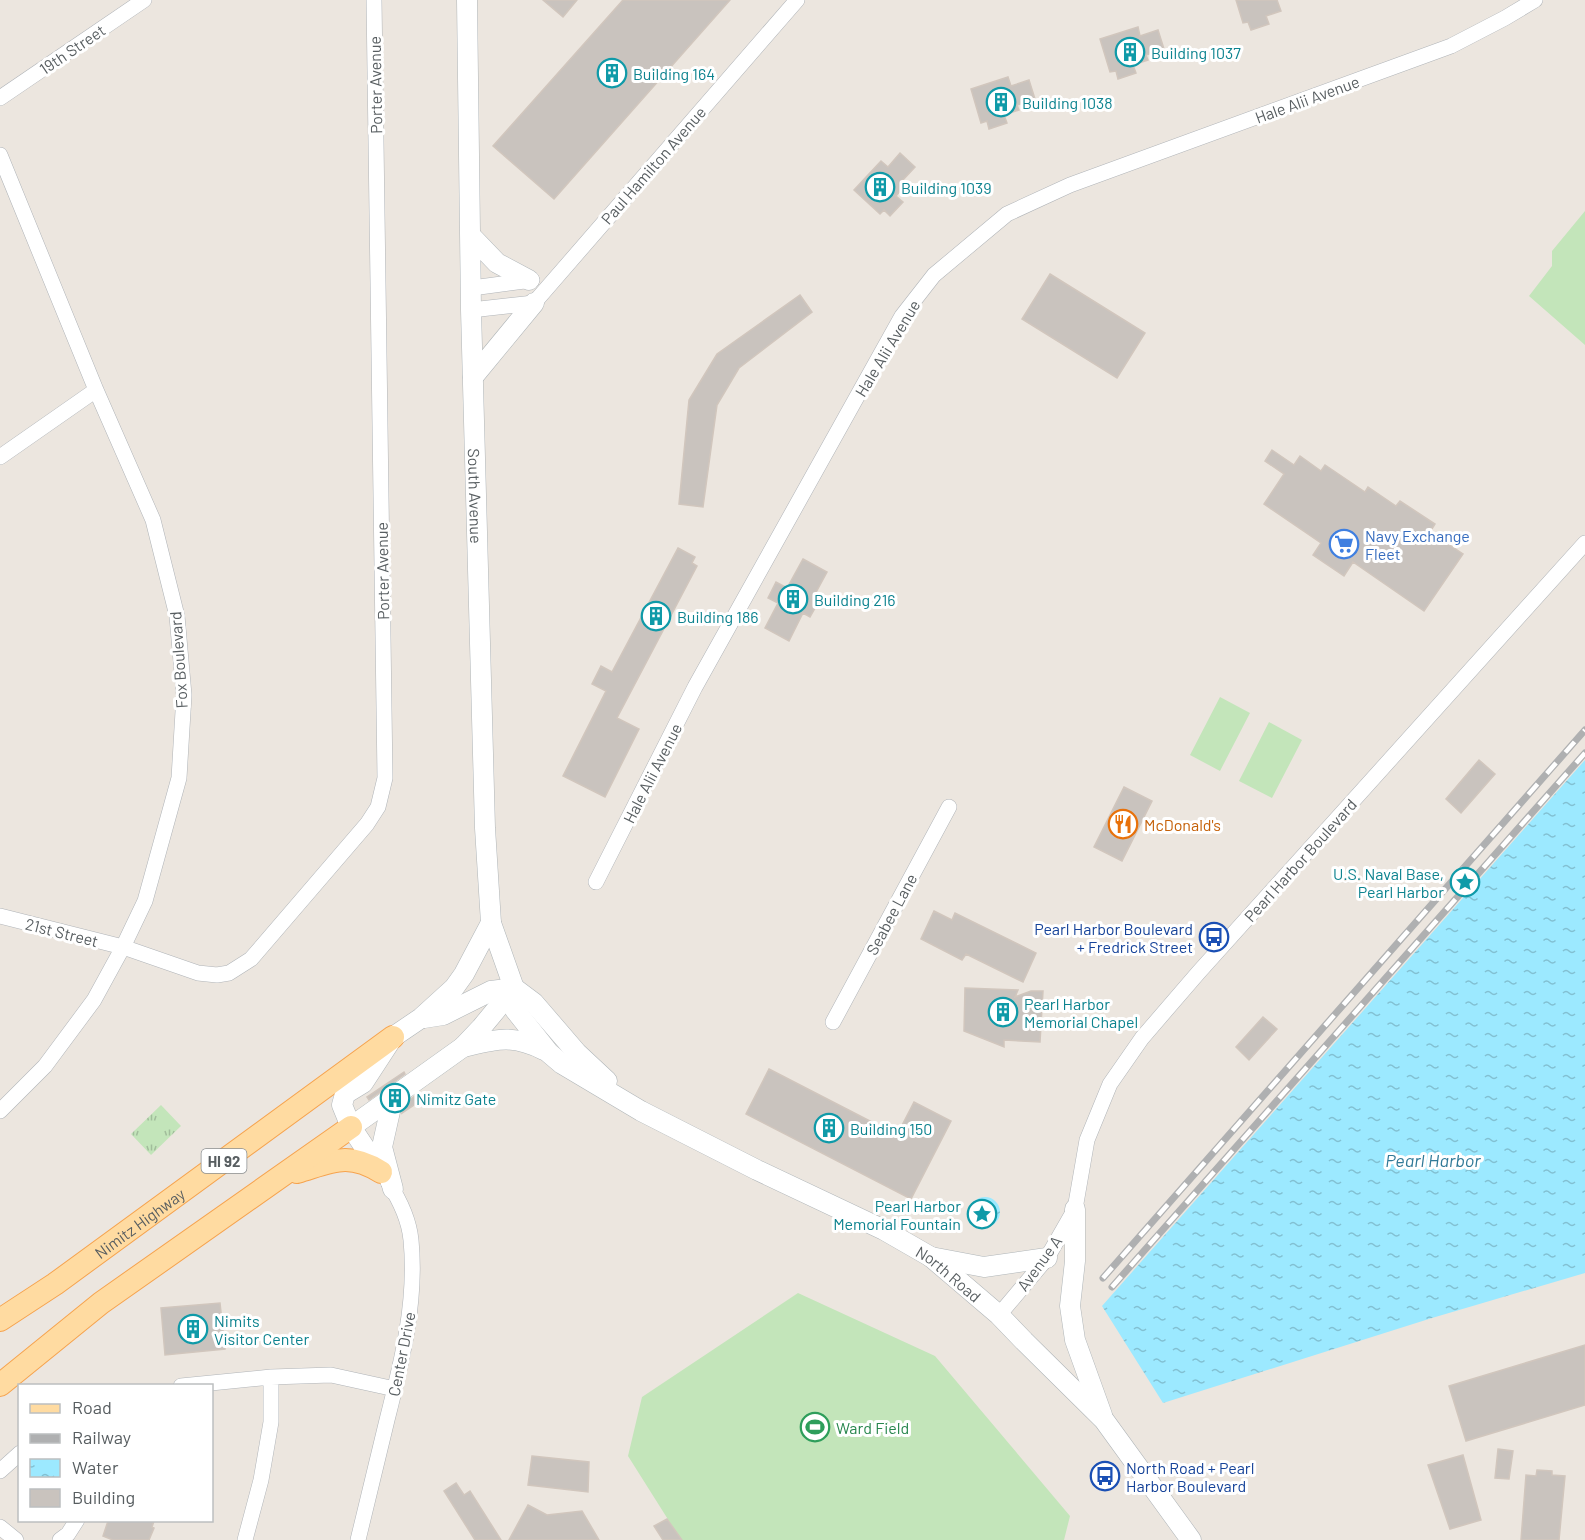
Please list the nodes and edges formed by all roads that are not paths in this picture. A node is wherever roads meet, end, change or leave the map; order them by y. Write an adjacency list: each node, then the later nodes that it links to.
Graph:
1 (144, 0): 6 (street, 19th Street)
2 (374, 0): 22 (street, Porter Avenue)
3 (467, 0): 8 (street, South Avenue)
4 (796, 0): 9 (street, Paul Hamilton Avenue)
5 (1535, 0): 19 (street, Hale Alii Avenue)
6 (0, 98)
7 (0, 154): 15 (street, Fox Boulevard)
8 (471, 236): 10 (street); 11 (street, South Avenue)
9 (556, 277): 10 (street); 12 (street, Paul Hamilton Avenue)
10 (529, 280): 11 (street)
11 (472, 288): 13 (street, South Avenue)
12 (534, 303): 13 (street); 14 (street)
13 (471, 310): 14 (street, South Avenue)
14 (473, 377): 21 (street, South Avenue)
15 (96, 390): 16 (street); 22 (street, Fox Boulevard)
16 (0, 457)
17 (1585, 543): 35 (street, Pearl Harbor Boulevard)
18 (949, 807): 25 (street, Seabee Lane)
19 (596, 882)
20 (0, 916): 22 (street, 21st Street)
21 (491, 923): 23 (street, South Avenue); 24 (street)
22 (123, 947): 31 (street, Fox Boulevard)
23 (514, 987): 24 (street); 27 (street); 28 (street, North Road); 30 (street, North Road)
24 (421, 1018): 26 (street, Nimitz Highway / HI 92)
25 (833, 1022)
26 (393, 1037): 32 (street); 38 (main road, Nimitz Highway / HI 92)
27 (463, 1047): 28 (street); 29 (street, HI 92)
28 (549, 1053): 30 (street, North Road)
29 (393, 1098): 32 (street, HI 92); 34 (street)
30 (631, 1105): 36 (street, North Road)
31 (0, 1112)
32 (351, 1127): 33 (main road, HI 92); 34 (street)
33 (279, 1178): 34 (main road); 44 (main road, HI 92)
34 (387, 1180): 45 (street, Center Drive)
35 (1074, 1209): 37 (street, Avenue A); 46 (street)
36 (931, 1257): 37 (street); 39 (street, North Road)
37 (1047, 1258): 39 (street, Avenue A)
38 (55, 1284): 40 (main road, Nimitz Highway / HI 92); 41 (main road)
39 (999, 1314): 46 (street, North Road)
40 (0, 1320)
41 (0, 1331)
42 (271, 1377): 43 (street); 45 (street); 53 (street)
43 (201, 1384)
44 (0, 1385)
45 (395, 1389): 54 (street, Center Drive)
46 (1104, 1420): 55 (street, North Road)
47 (18, 1455): 48 (street)
48 (0, 1471)
49 (76, 1522): 52 (street)
50 (0, 1527): 51 (street)
51 (16, 1540)
52 (60, 1540)
53 (245, 1540)
54 (358, 1540)
55 (1191, 1540)

